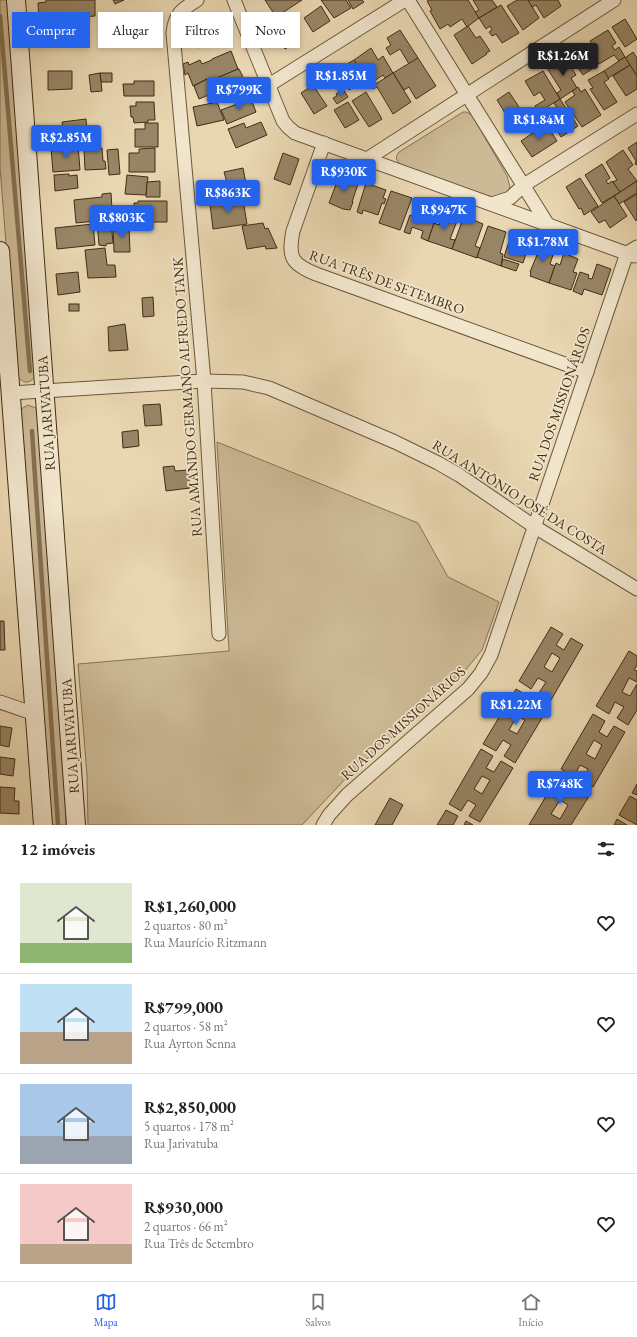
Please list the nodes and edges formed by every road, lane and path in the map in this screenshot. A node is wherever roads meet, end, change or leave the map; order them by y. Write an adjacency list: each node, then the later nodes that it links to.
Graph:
1 (16, 0): 18 (street, RUA JARIVATUBA)
2 (197, 0): 17 (street, RUA AMANDO GERMANO ALFREDO TANK)
3 (234, 0): 6 (street)
4 (406, 0): 6 (street); 7 (street)
5 (614, 0): 7 (street)
6 (269, 85): 9 (street)
7 (467, 94): 10 (street); 11 (street)
8 (637, 114): 11 (street)
9 (324, 143): 10 (street); 16 (street, RUA TRÊS DE SETEMBRO)
10 (367, 159): 12 (street)
11 (524, 185): 12 (street); 13 (street)
12 (492, 204): 13 (street)
13 (548, 225): 15 (street)
14 (0, 251): 19 (street)
15 (634, 252): 16 (street, RUA DOS MISSIONÁRIOS)
16 (587, 372): 20 (street, RUA DOS MISSIONÁRIOS)
17 (204, 381): 18 (street, RUA ANTÔNIO JOSÉ DA COSTA); 20 (street, RUA ANTÔNIO JOSÉ DA COSTA); 22 (street, RUA AMANDO GERMANO ALFREDO TANK)
18 (44, 391): 19 (street, RUA ANTÔNIO JOSÉ DA COSTA); 26 (street, RUA JARIVATUBA)
19 (11, 393): 24 (street)
20 (535, 527): 21 (street, RUA ANTÔNIO JOSÉ DA COSTA); 27 (street, RUA DOS MISSIONÁRIOS)
21 (637, 589)
22 (219, 634)
23 (0, 702): 24 (street)
24 (35, 714): 25 (street)
25 (43, 825)
26 (76, 825)
27 (323, 825)

